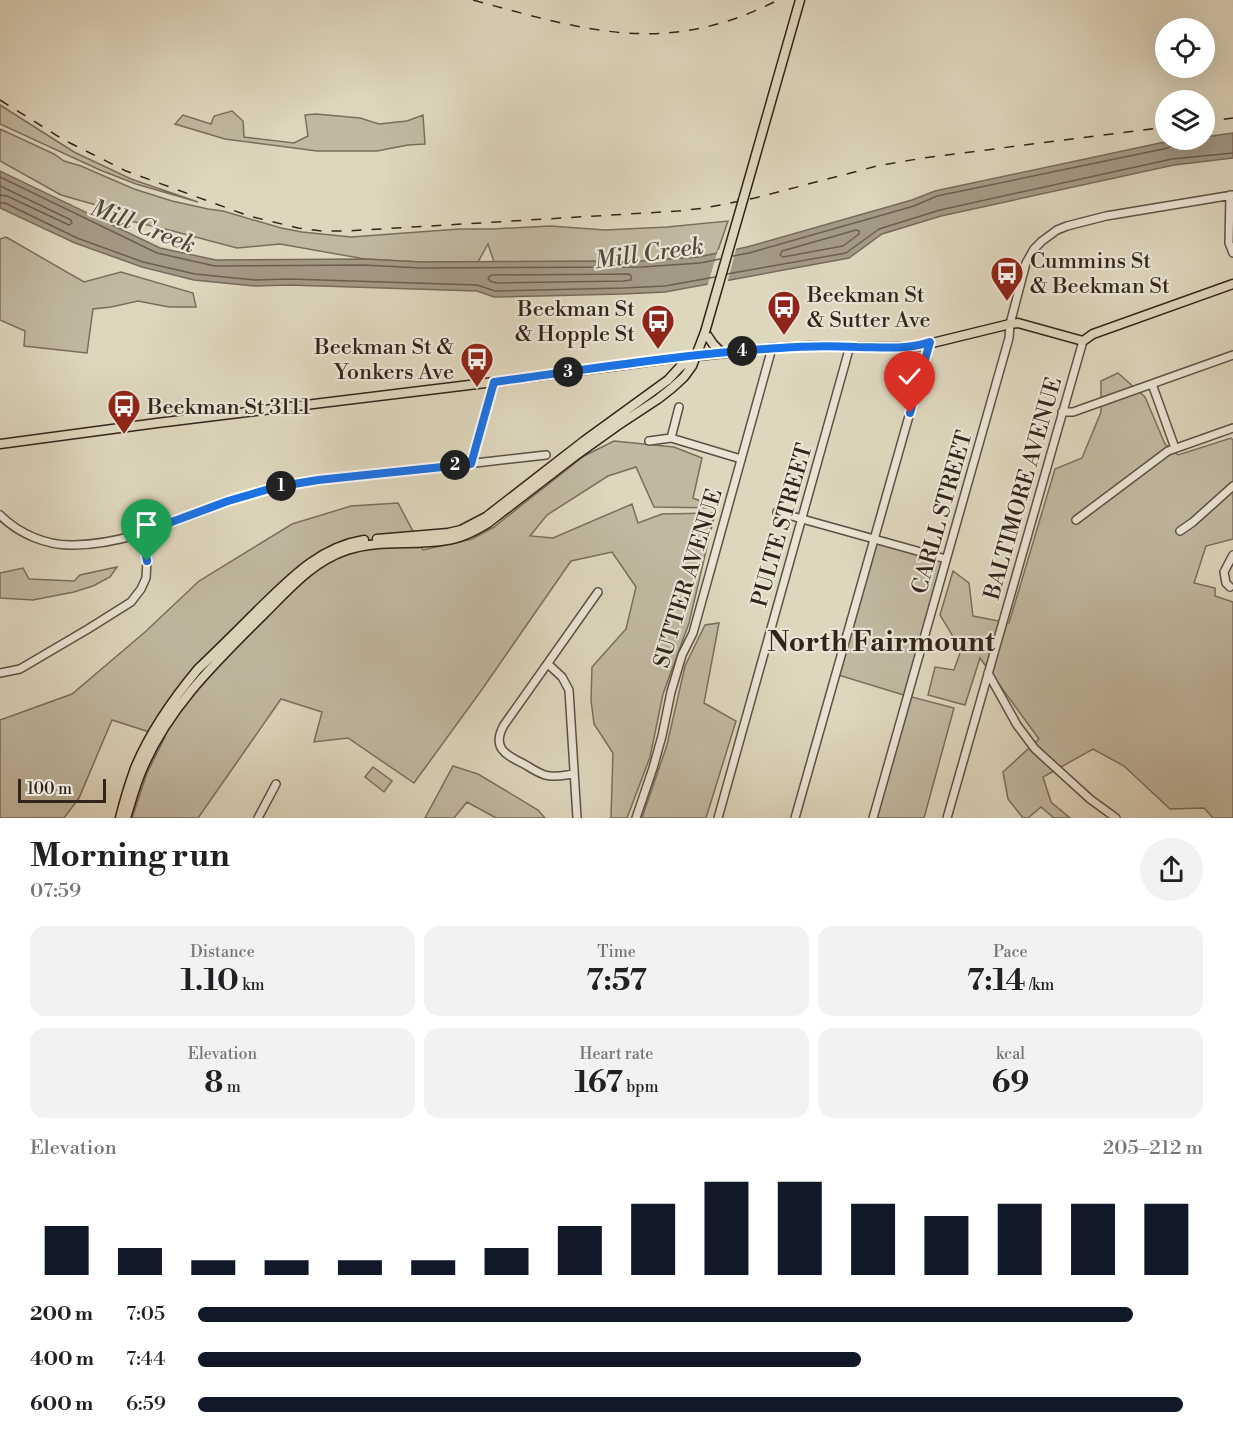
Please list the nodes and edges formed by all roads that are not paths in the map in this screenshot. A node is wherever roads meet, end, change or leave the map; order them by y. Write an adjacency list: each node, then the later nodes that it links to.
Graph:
1 (800, 0): 6 (main road, bridge)
2 (1231, 195): 3 (street); 5 (street, CARLL STREET)
3 (1233, 253)
4 (1233, 284): 7 (main road)
5 (1010, 324): 7 (main road); 8 (main road); 37 (street, CARLL STREET)
6 (706, 336): 11 (main road); 13 (main road)
7 (1083, 341): 19 (street, BALTIMORE AVENUE)
8 (930, 342): 9 (main road); 35 (street)
9 (850, 346): 10 (main road); 31 (street, PULTE STREET)
10 (772, 348): 11 (main road); 26 (street, SUTTER AVENUE)
11 (722, 353): 13 (main road)
12 (1233, 355): 17 (street)
13 (696, 356): 14 (main road); 15 (main road); 46 (main road)
14 (663, 359): 15 (main road); 16 (main road)
15 (668, 380): 45 (main road)
16 (494, 382): 23 (main road); 27 (street)
17 (1152, 384): 19 (street); 24 (street)
18 (679, 407): 21 (street)
19 (1062, 412): 42 (street, BALTIMORE AVENUE)
20 (1233, 428): 24 (street)
21 (671, 438): 22 (street); 26 (street)
22 (650, 441)
23 (0, 444)
24 (1175, 448): 32 (street)
25 (546, 455): 27 (street)
26 (741, 459): 49 (street, SUTTER AVENUE)
27 (471, 464): 34 (street)
28 (1233, 486): 33 (street)
29 (777, 512): 31 (street)
30 (0, 515): 34 (street)
31 (802, 519): 35 (street); 50 (street, PULTE STREET)
32 (1076, 520)
33 (1180, 531)
34 (142, 533): 41 (street)
35 (874, 539): 37 (street); 51 (street)
36 (1233, 555): 38 (street)
37 (946, 559): 52 (street, CARLL STREET)
38 (1230, 587)
39 (597, 592): 40 (street)
40 (548, 664): 43 (street); 43 (street)
41 (0, 673)
42 (988, 673): 53 (street, BALTIMORE AVENUE); 54 (street)
43 (574, 774): 48 (street)
44 (276, 784): 47 (street)
45 (120, 818)
46 (126, 818)
47 (258, 818)
48 (577, 818)
49 (636, 818)
50 (718, 818)
51 (795, 818)
52 (873, 818)
53 (947, 818)
54 (1116, 818)

